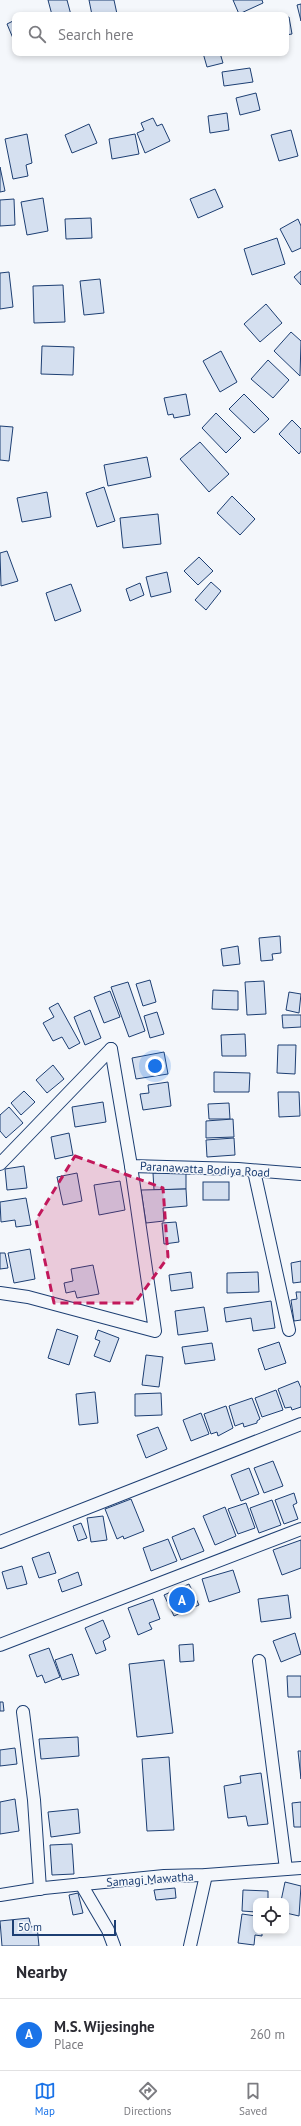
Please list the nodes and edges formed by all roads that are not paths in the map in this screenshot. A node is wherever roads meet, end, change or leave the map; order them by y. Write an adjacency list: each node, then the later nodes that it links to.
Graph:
1 (0, 1164): 2 (street, Paranawatta Bodiya Road)
2 (131, 1166): 3 (street, Paranawatta Bodiya Road); 5 (street)
3 (254, 1171): 4 (street, Paranawatta Bodiya Road); 6 (street)
4 (301, 1174)
5 (0, 1293)
6 (289, 1330)
7 (301, 1424): 9 (street)
8 (301, 1529): 10 (street)
9 (0, 1542)
10 (0, 1644)
11 (259, 1661): 14 (street)
12 (23, 1712): 17 (street)
13 (301, 1868): 14 (street, Samagi Mawatha)
14 (286, 1869): 15 (street, Samagi Mawatha)
15 (206, 1875): 16 (street, Samagi Mawatha); 20 (street)
16 (81, 1884): 17 (street, Samagi Mawatha); 19 (street)
17 (40, 1889): 18 (street, Samagi Mawatha)
18 (0, 1895)
19 (114, 1946)
20 (190, 1946)

